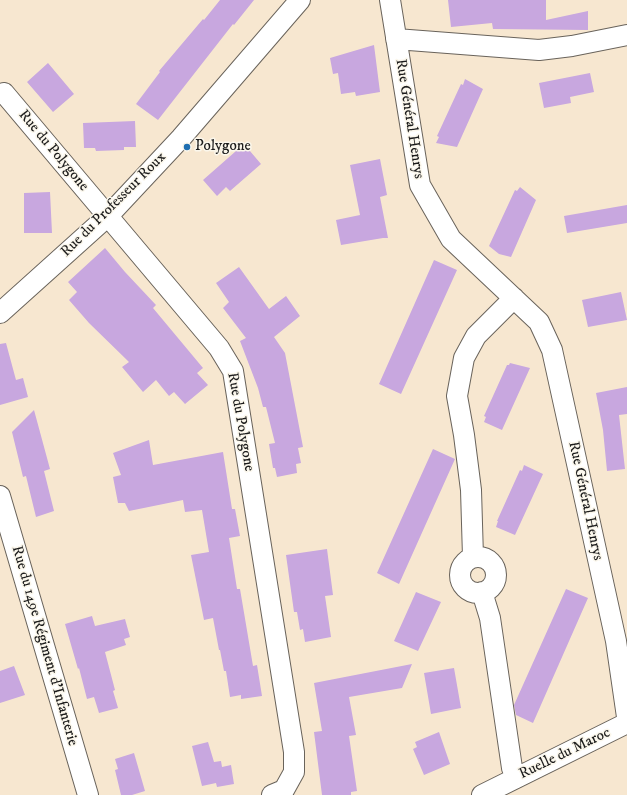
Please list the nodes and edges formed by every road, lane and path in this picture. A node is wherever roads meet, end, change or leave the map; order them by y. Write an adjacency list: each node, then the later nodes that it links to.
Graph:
1 (300, 0): 6 (street, Rue du Professeur Roux)
2 (390, 0): 4 (street, Rue Général Henrys)
3 (627, 35): 4 (street)
4 (396, 39): 7 (street, Rue Général Henrys)
5 (4, 92): 6 (street, Rue du Polygone)
6 (108, 215): 8 (street, Rue du Professeur Roux); 14 (street, Rue du Polygone)
7 (514, 298): 10 (street, Rue Général Henrys); 12 (street)
8 (0, 313)
9 (0, 496): 13 (street, Rue du 149e Régiment d'Infanterie)
10 (627, 717)
11 (627, 723): 12 (street, Ruelle du Maroc)
12 (516, 778): 15 (street, Ruelle du Maroc)
13 (88, 795)
14 (272, 795)
15 (482, 795)

